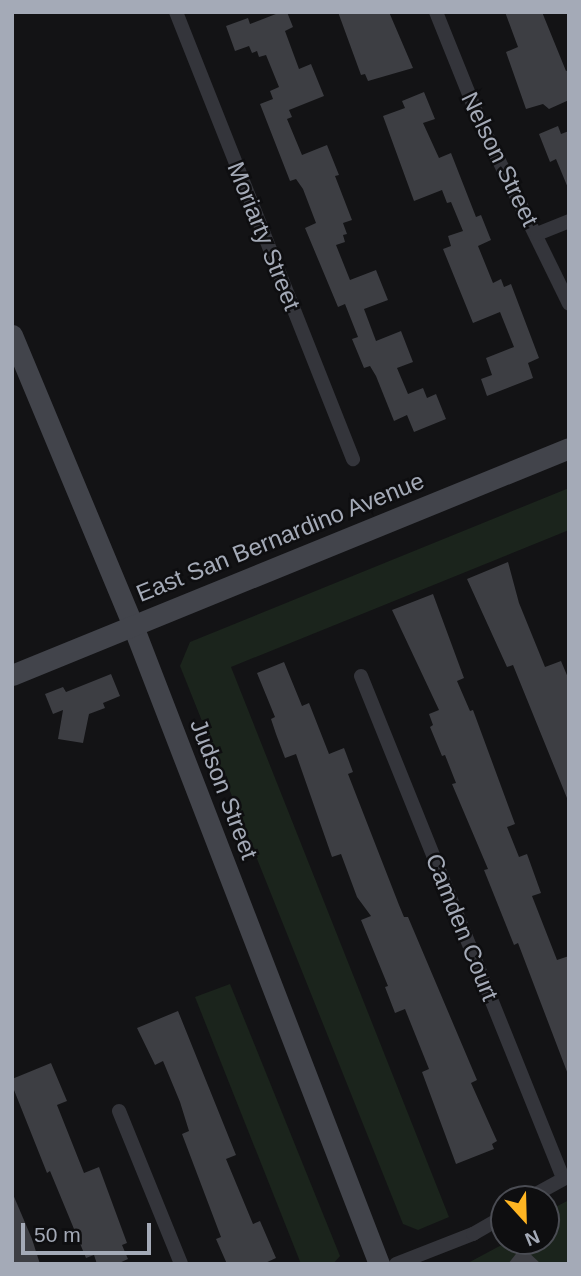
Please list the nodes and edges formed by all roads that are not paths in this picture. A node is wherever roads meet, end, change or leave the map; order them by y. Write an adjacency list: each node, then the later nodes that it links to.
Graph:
1 (176, 12): 8 (street, Moriarty Street)
2 (436, 12): 4 (street, Nelson Street)
3 (569, 221): 4 (street)
4 (537, 234): 5 (street, Nelson Street)
5 (569, 303)
6 (12, 335): 9 (street, Judson Street)
7 (569, 449): 9 (street, East San Bernardino Avenue)
8 (353, 459)
9 (133, 626): 10 (street, East San Bernardino Avenue); 16 (street, Judson Street)
10 (12, 676)
11 (361, 676): 13 (street, Camden Court)
12 (119, 1111): 15 (street)
13 (566, 1177)
14 (490, 1224): 17 (street)
15 (181, 1264)
16 (379, 1264)
17 (396, 1264)

